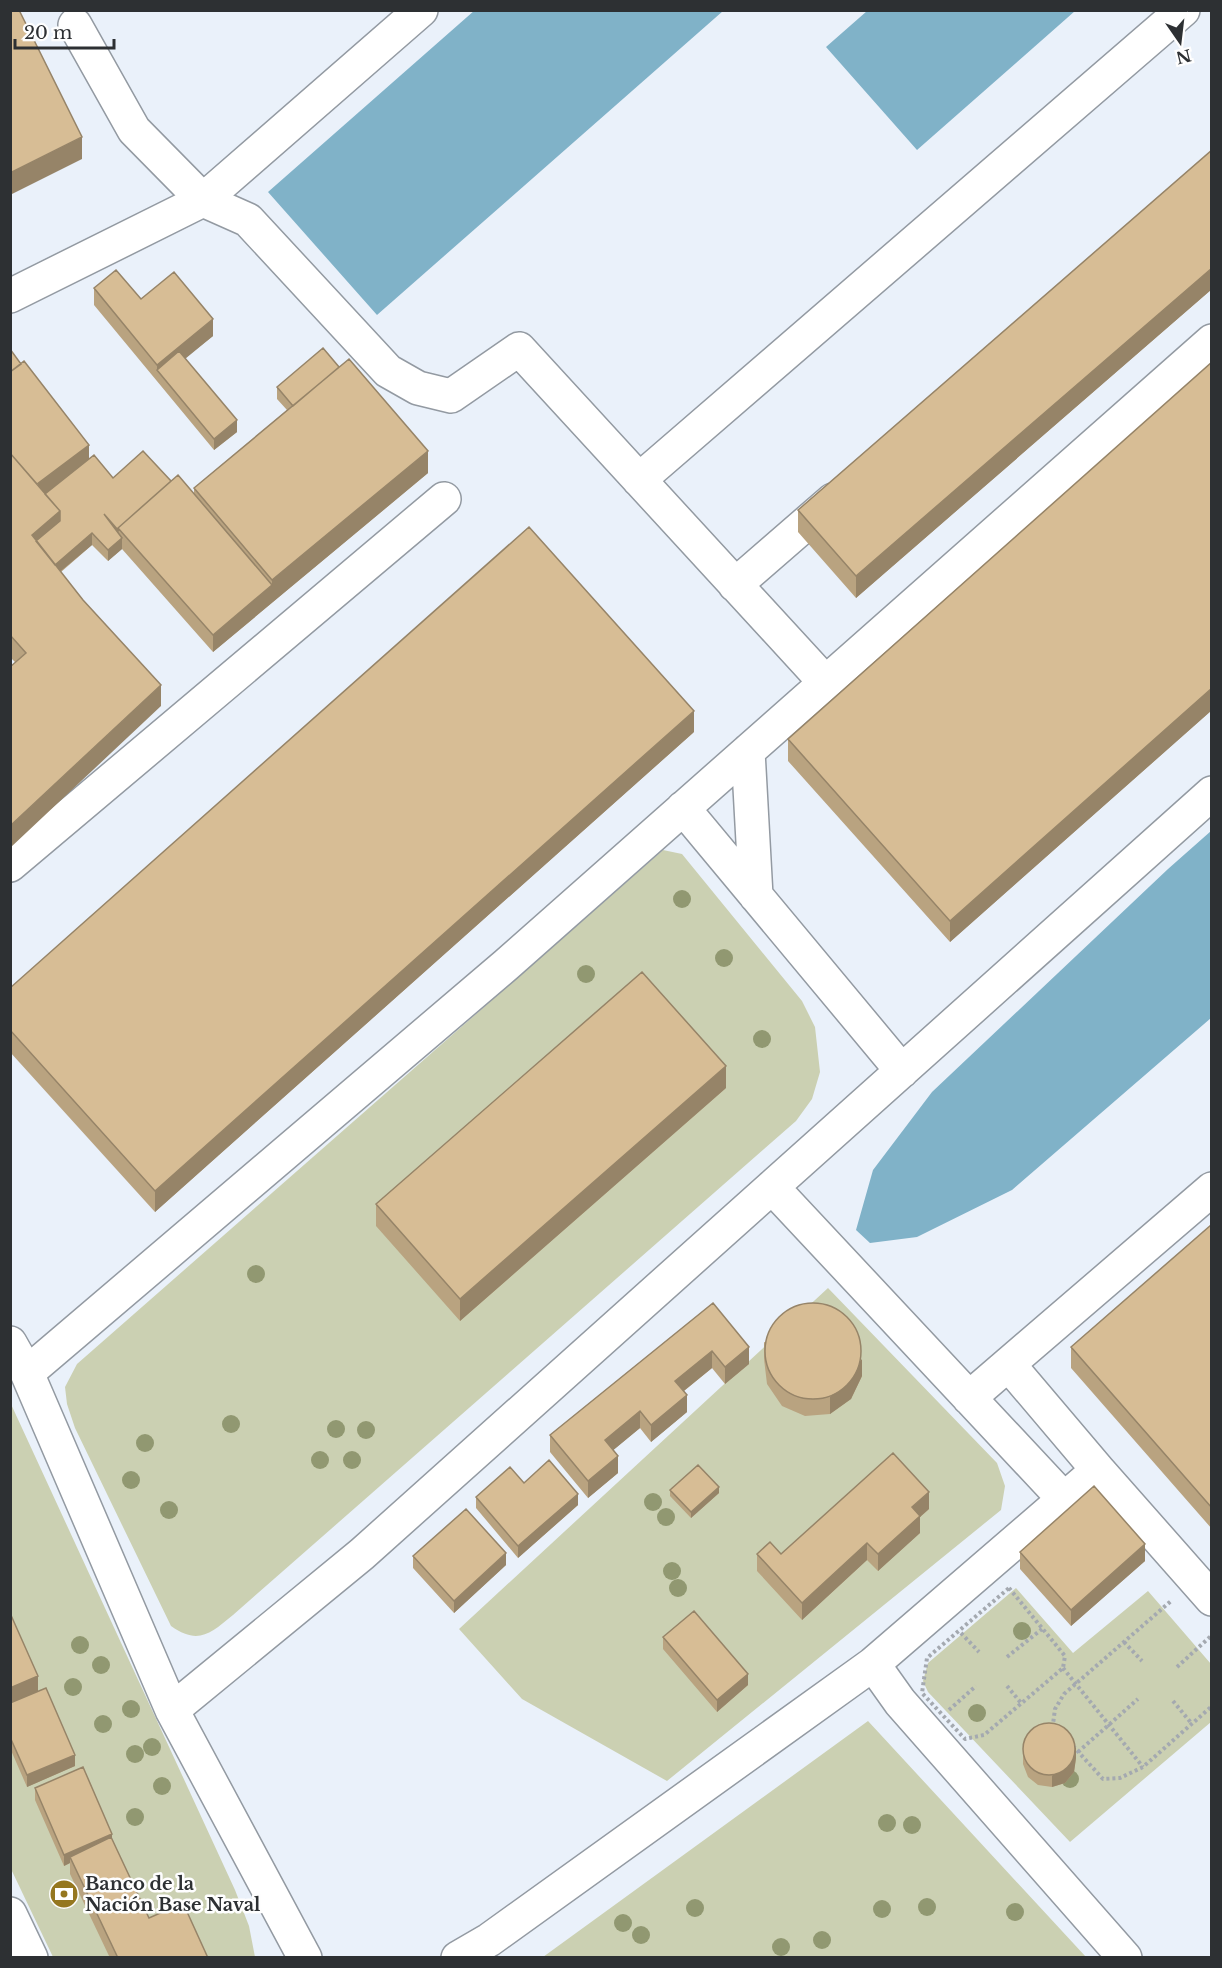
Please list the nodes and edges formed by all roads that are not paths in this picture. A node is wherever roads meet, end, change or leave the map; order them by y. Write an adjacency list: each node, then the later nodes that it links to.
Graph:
1 (421, 10): 4 (lane)
2 (1183, 10): 7 (lane)
3 (75, 26): 4 (lane)
4 (203, 200): 5 (lane); 7 (lane)
5 (10, 296)
6 (1212, 341): 11 (lane)
7 (639, 480): 10 (lane)
8 (852, 483): 10 (lane)
9 (444, 499): 15 (lane)
10 (735, 585): 11 (lane)
11 (825, 682): 12 (lane)
12 (748, 751): 14 (lane); 16 (lane)
13 (1212, 793): 17 (lane)
14 (683, 808): 16 (lane); 22 (lane)
15 (10, 865)
16 (756, 897): 17 (lane)
17 (902, 1071): 18 (lane)
18 (772, 1187): 23 (lane); 28 (lane)
19 (1208, 1198): 21 (lane)
20 (10, 1343): 22 (lane)
21 (1009, 1365): 23 (lane); 24 (lane)
22 (27, 1373): 28 (lane)
23 (969, 1398): 25 (lane)
24 (1098, 1470): 25 (lane); 26 (lane)
25 (1064, 1499): 27 (lane)
26 (1203, 1590)
27 (873, 1664): 30 (lane); 34 (lane)
28 (172, 1710): 32 (lane)
29 (10, 1914): 31 (lane)
30 (493, 1949): 33 (lane)
31 (31, 1958)
32 (305, 1958)
33 (458, 1958)
34 (1125, 1958)

